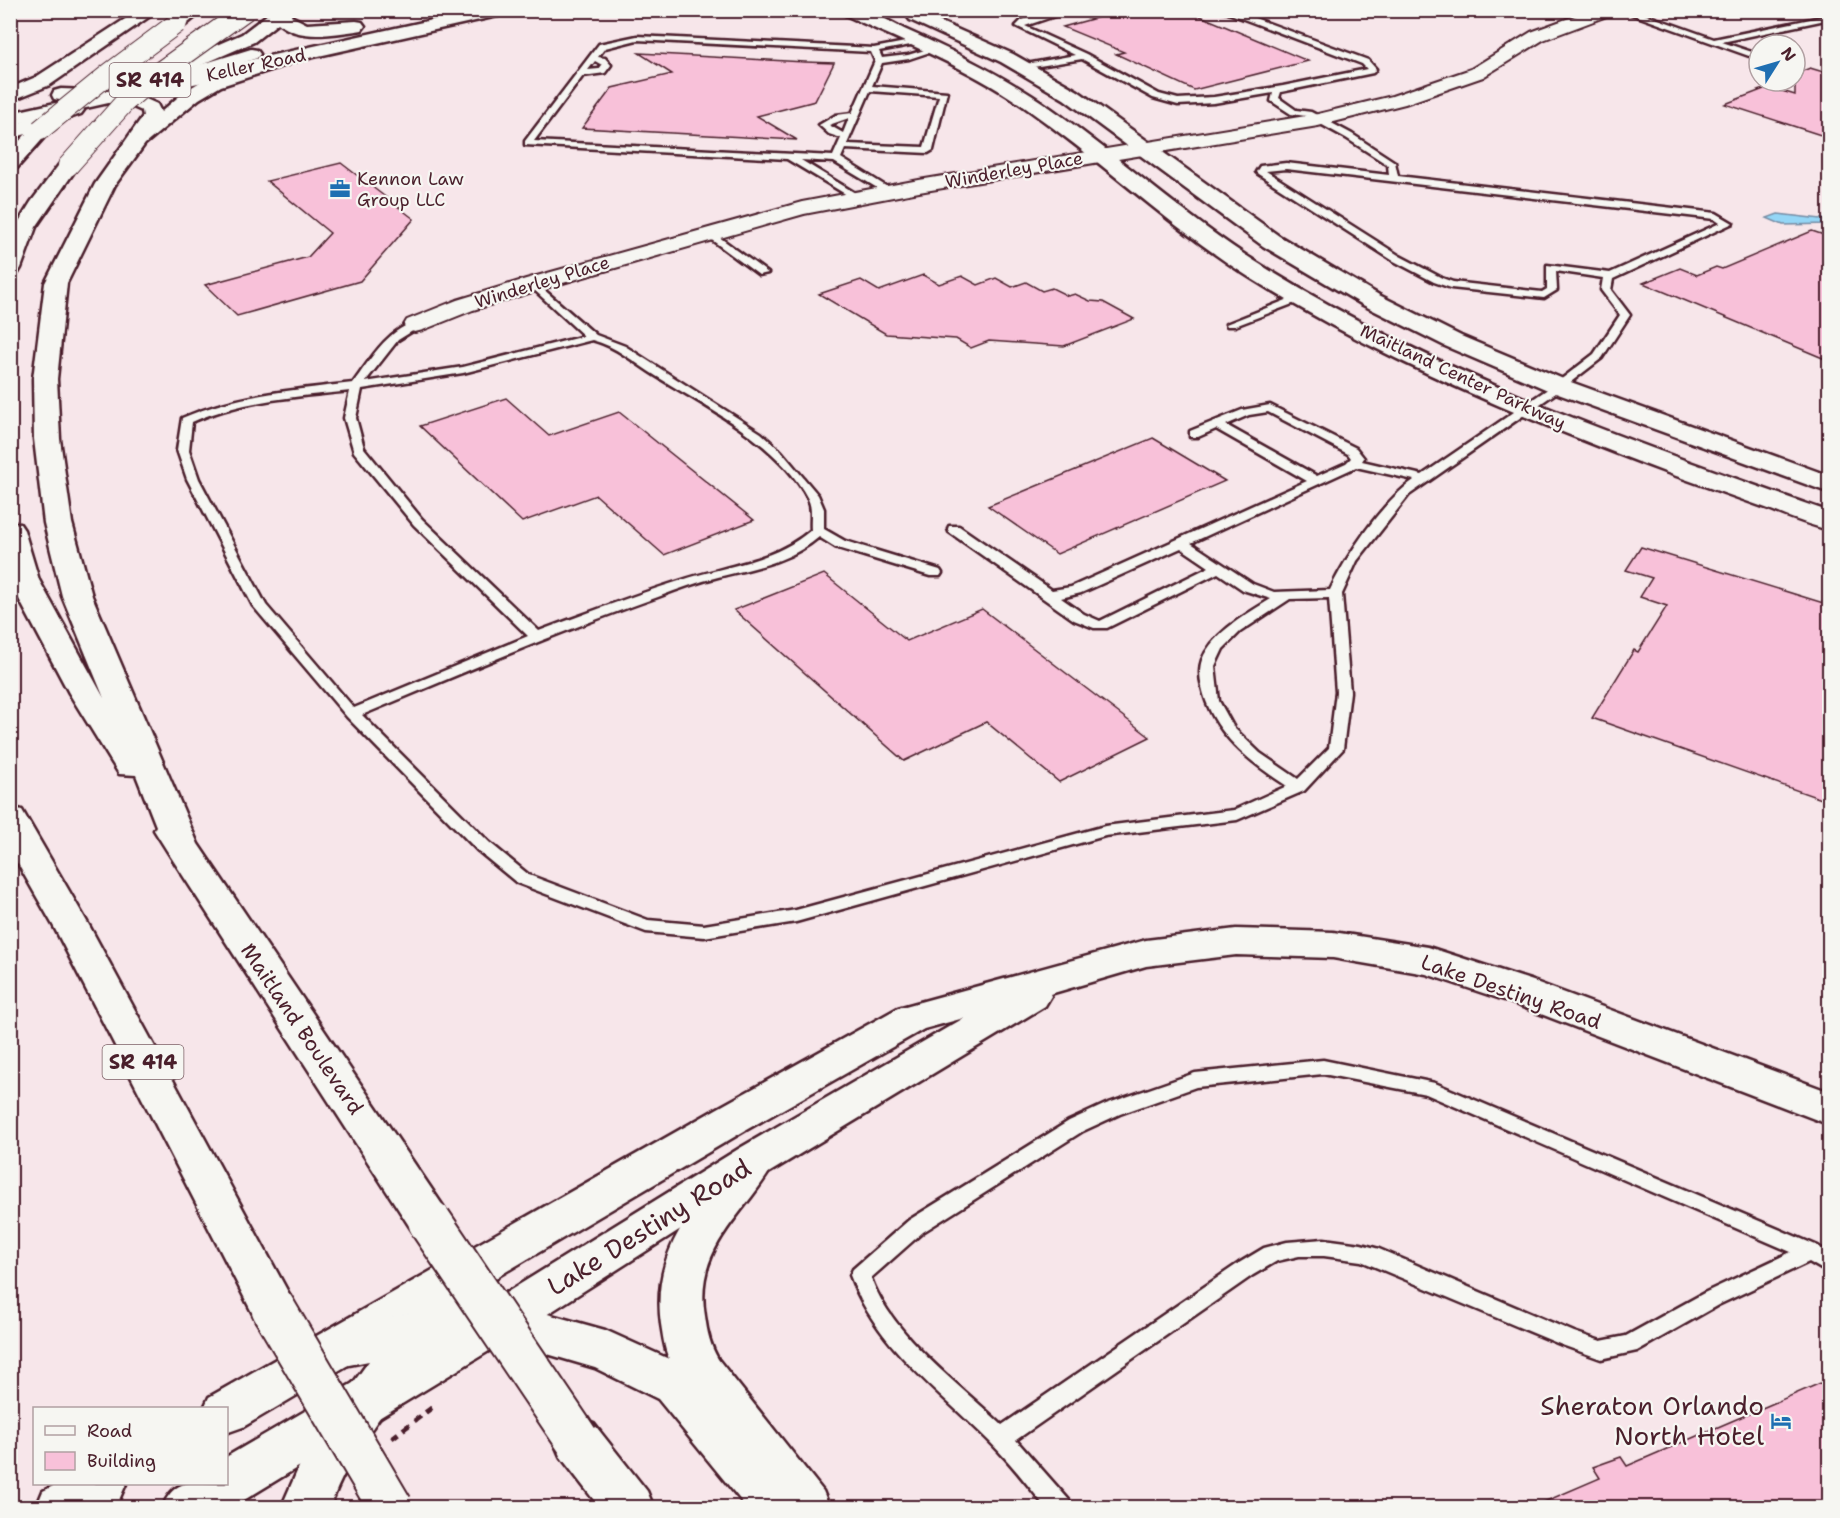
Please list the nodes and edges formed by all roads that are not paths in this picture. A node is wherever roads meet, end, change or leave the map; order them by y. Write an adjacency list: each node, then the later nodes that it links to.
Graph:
1 (151, 10): 15 (main road)
2 (196, 10): 47 (main road, SR 414, bridge)
3 (246, 10): 52 (main road, SR 414, bridge)
4 (284, 10): 14 (main road); 28 (main road)
5 (447, 10): 14 (main road, Keller Road)
6 (502, 10): 24 (main road, Keller Road)
7 (849, 10): 18 (main road, Maitland Center Parkway)
8 (902, 10): 16 (main road, Maitland Center Parkway)
9 (1069, 10): 22 (lane)
10 (1224, 10): 31 (lane)
11 (1609, 10): 36 (street, Winderley Place)
12 (1624, 10): 17 (lane)
13 (1830, 17): 17 (lane)
14 (379, 24): 21 (main road, Keller Road)
15 (121, 30): 30 (main road); 32 (main road)
16 (964, 37): 18 (main road); 26 (main road, Maitland Center Parkway)
17 (1713, 41): 20 (lane)
18 (926, 45): 19 (lane); 25 (lane); 44 (main road, Maitland Center Parkway)
19 (874, 50): 23 (lane); 25 (lane)
20 (1747, 53)
21 (250, 54): 28 (main road, Keller Road); 30 (main road)
22 (1083, 56): 26 (lane); 31 (lane)
23 (592, 58): 27 (lane); 27 (lane)
24 (283, 60): 28 (main road, Keller Road); 41 (main road)
25 (879, 61): 29 (lane)
26 (1024, 67): 43 (main road, Maitland Center Parkway)
27 (580, 74): 45 (lane)
28 (170, 78): 30 (main road, Keller Road); 30 (main road)
29 (867, 88): 37 (lane); 42 (lane)
30 (118, 90): 34 (main road, Keller Road); 39 (main road); 41 (main road)
31 (1275, 92): 33 (lane); 36 (lane)
32 (10, 95)
33 (1292, 96)
34 (68, 100): 35 (main road, Keller Road); 38 (main road, Keller Road)
35 (10, 105)
36 (1310, 113): 43 (street, Winderley Place); 48 (lane)
37 (855, 115): 40 (lane); 40 (lane)
38 (10, 119)
39 (10, 133)
40 (846, 136): 42 (lane)
41 (139, 140): 84 (main road)
42 (841, 146): 46 (lane)
43 (1147, 150): 44 (street, Winderley Place); 56 (main road, Maitland Center Parkway)
44 (1100, 155): 49 (street, Winderley Place); 57 (main road, Maitland Center Parkway)
45 (789, 157): 46 (lane); 50 (lane)
46 (836, 159): 49 (lane)
47 (10, 165)
48 (1394, 179): 54 (lane); 54 (lane)
49 (889, 192): 50 (street, Winderley Place)
50 (857, 198): 51 (street, Winderley Place)
51 (708, 233): 53 (lane); 55 (street, Winderley Place)
52 (10, 268)
53 (763, 273)
54 (1612, 276): 62 (lane)
55 (534, 284): 59 (street, Winderley Place); 60 (lane)
56 (1341, 284): 57 (main road); 62 (main road, Maitland Center Parkway)
57 (1299, 298): 58 (lane); 63 (main road, Maitland Center Parkway)
58 (1231, 324)
59 (415, 325): 61 (lane)
60 (592, 337): 61 (lane); 73 (lane)
61 (357, 386): 80 (lane); 81 (lane)
62 (1559, 386): 63 (lane); 69 (main road, Maitland Center Parkway)
63 (1526, 408): 67 (lane); 70 (main road, Maitland Center Parkway)
64 (1216, 424): 65 (lane); 66 (lane); 68 (lane)
65 (1194, 434)
66 (1353, 463): 67 (lane); 68 (lane)
67 (1424, 479): 78 (lane)
68 (1318, 482): 74 (lane)
69 (1830, 485)
70 (1830, 522)
71 (954, 529): 77 (lane)
72 (10, 530): 84 (main road, Maitland Boulevard)
73 (818, 531): 76 (lane); 80 (lane)
74 (1182, 543): 75 (lane); 77 (lane)
75 (1218, 568): 77 (lane); 79 (lane)
76 (935, 573)
77 (1045, 591)
78 (1335, 594): 79 (lane); 82 (lane)
79 (1286, 596): 82 (lane)
80 (537, 637): 81 (lane)
81 (352, 714): 82 (lane)
82 (1299, 787)
83 (10, 818): 103 (main road, SR 414, bridge)
84 (183, 849): 104 (main road, Maitland Boulevard, bridge)
85 (1072, 972): 86 (main road, Lake Destiny Road); 87 (main road, Lake Destiny Road); 89 (main road, Lake Destiny Road)
86 (1830, 1109)
87 (755, 1160): 91 (main road, Lake Destiny Road); 106 (main road)
88 (1811, 1252): 90 (lane); 96 (lane); 96 (lane)
89 (481, 1265): 92 (main road); 93 (main road, Lake Destiny Road)
90 (1830, 1266)
91 (491, 1326): 92 (main road); 94 (main road, Lake Destiny Road); 105 (main road)
92 (422, 1330): 93 (main road); 94 (main road)
93 (339, 1347): 95 (main road, Lake Destiny Road)
94 (368, 1397): 97 (main road, Lake Destiny Road); 102 (main road)
95 (228, 1411)
96 (1001, 1438): 107 (lane)
97 (228, 1482)
98 (100, 1485): 100 (main road)
99 (223, 1485): 101 (main road, Lake Destiny Road)
100 (60, 1508)
101 (186, 1508)
102 (305, 1508)
103 (391, 1508)
104 (630, 1508)
105 (778, 1508)
106 (806, 1508)
107 (1061, 1508)

